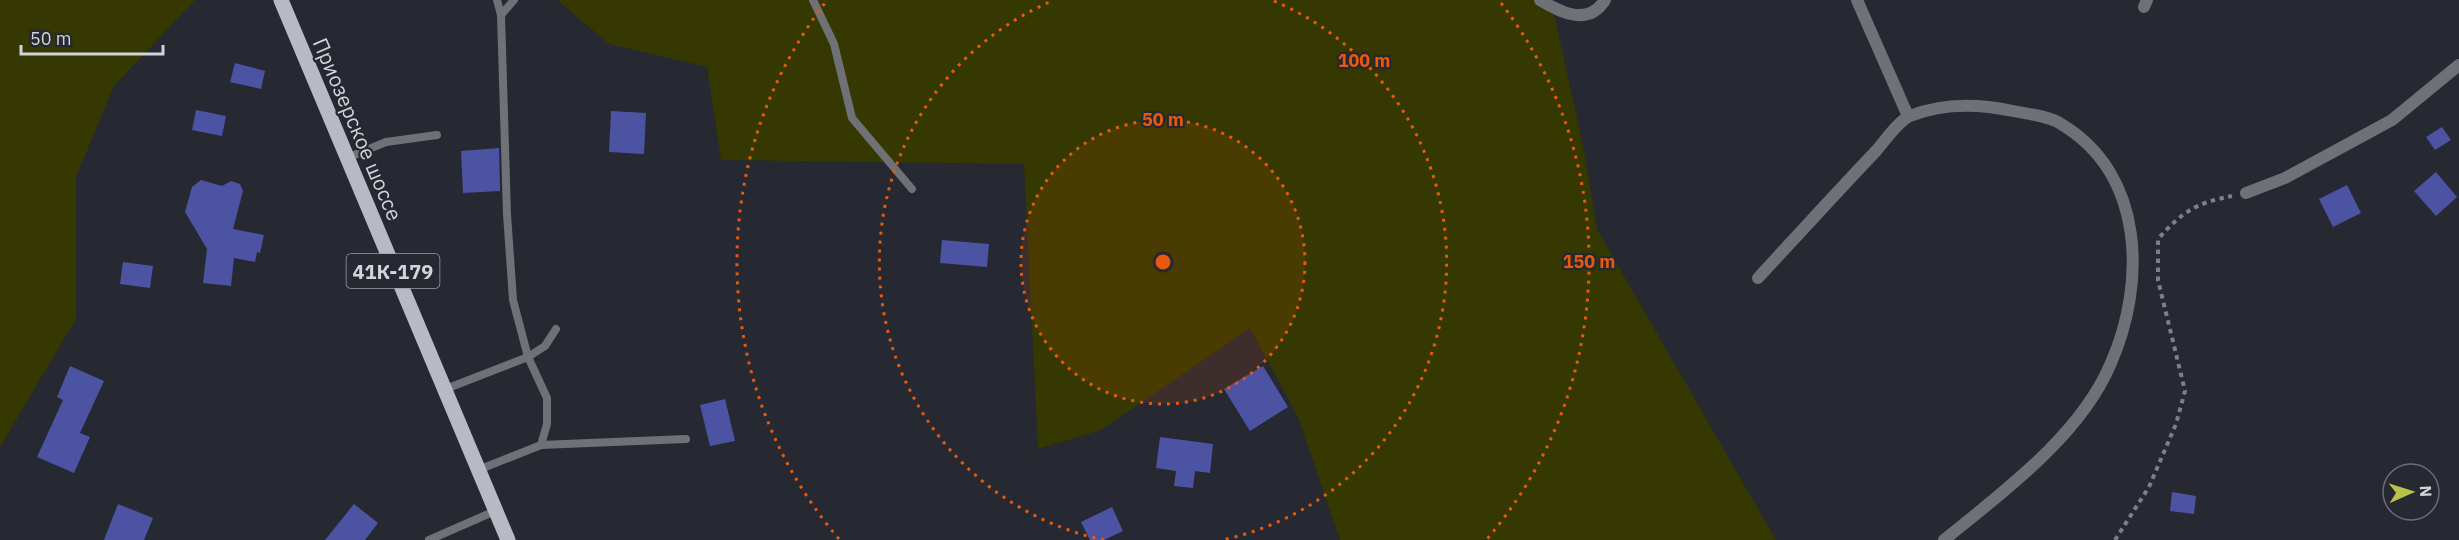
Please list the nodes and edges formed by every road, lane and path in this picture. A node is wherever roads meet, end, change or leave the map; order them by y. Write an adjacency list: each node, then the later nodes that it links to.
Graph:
1 (281, 0): 12 (main road, Приозерское шоссе / 41К-179)
2 (497, 0): 8 (lane)
3 (514, 0): 8 (lane)
4 (813, 0): 13 (lane)
5 (1540, 0): 6 (street)
6 (1605, 0)
7 (1857, 0): 10 (street)
8 (501, 15): 17 (lane)
9 (2459, 65): 14 (street)
10 (1908, 116): 15 (street); 25 (street)
11 (437, 135): 12 (lane)
12 (347, 158): 18 (main road, Приозерское шоссе / 41К-179)
13 (912, 189)
14 (2246, 193): 26 (path)
15 (1758, 278)
16 (556, 329): 17 (lane)
17 (528, 357): 18 (lane); 20 (lane)
18 (443, 390): 21 (main road, Приозерское шоссе / 41К-179)
19 (686, 439): 20 (lane)
20 (541, 445): 21 (lane)
21 (478, 470): 22 (main road, Приозерское шоссе / 41К-179)
22 (495, 511): 23 (lane); 24 (main road, Приозерское шоссе / 41К-179)
23 (429, 540)
24 (508, 540)
25 (1944, 540)
26 (2115, 540)

